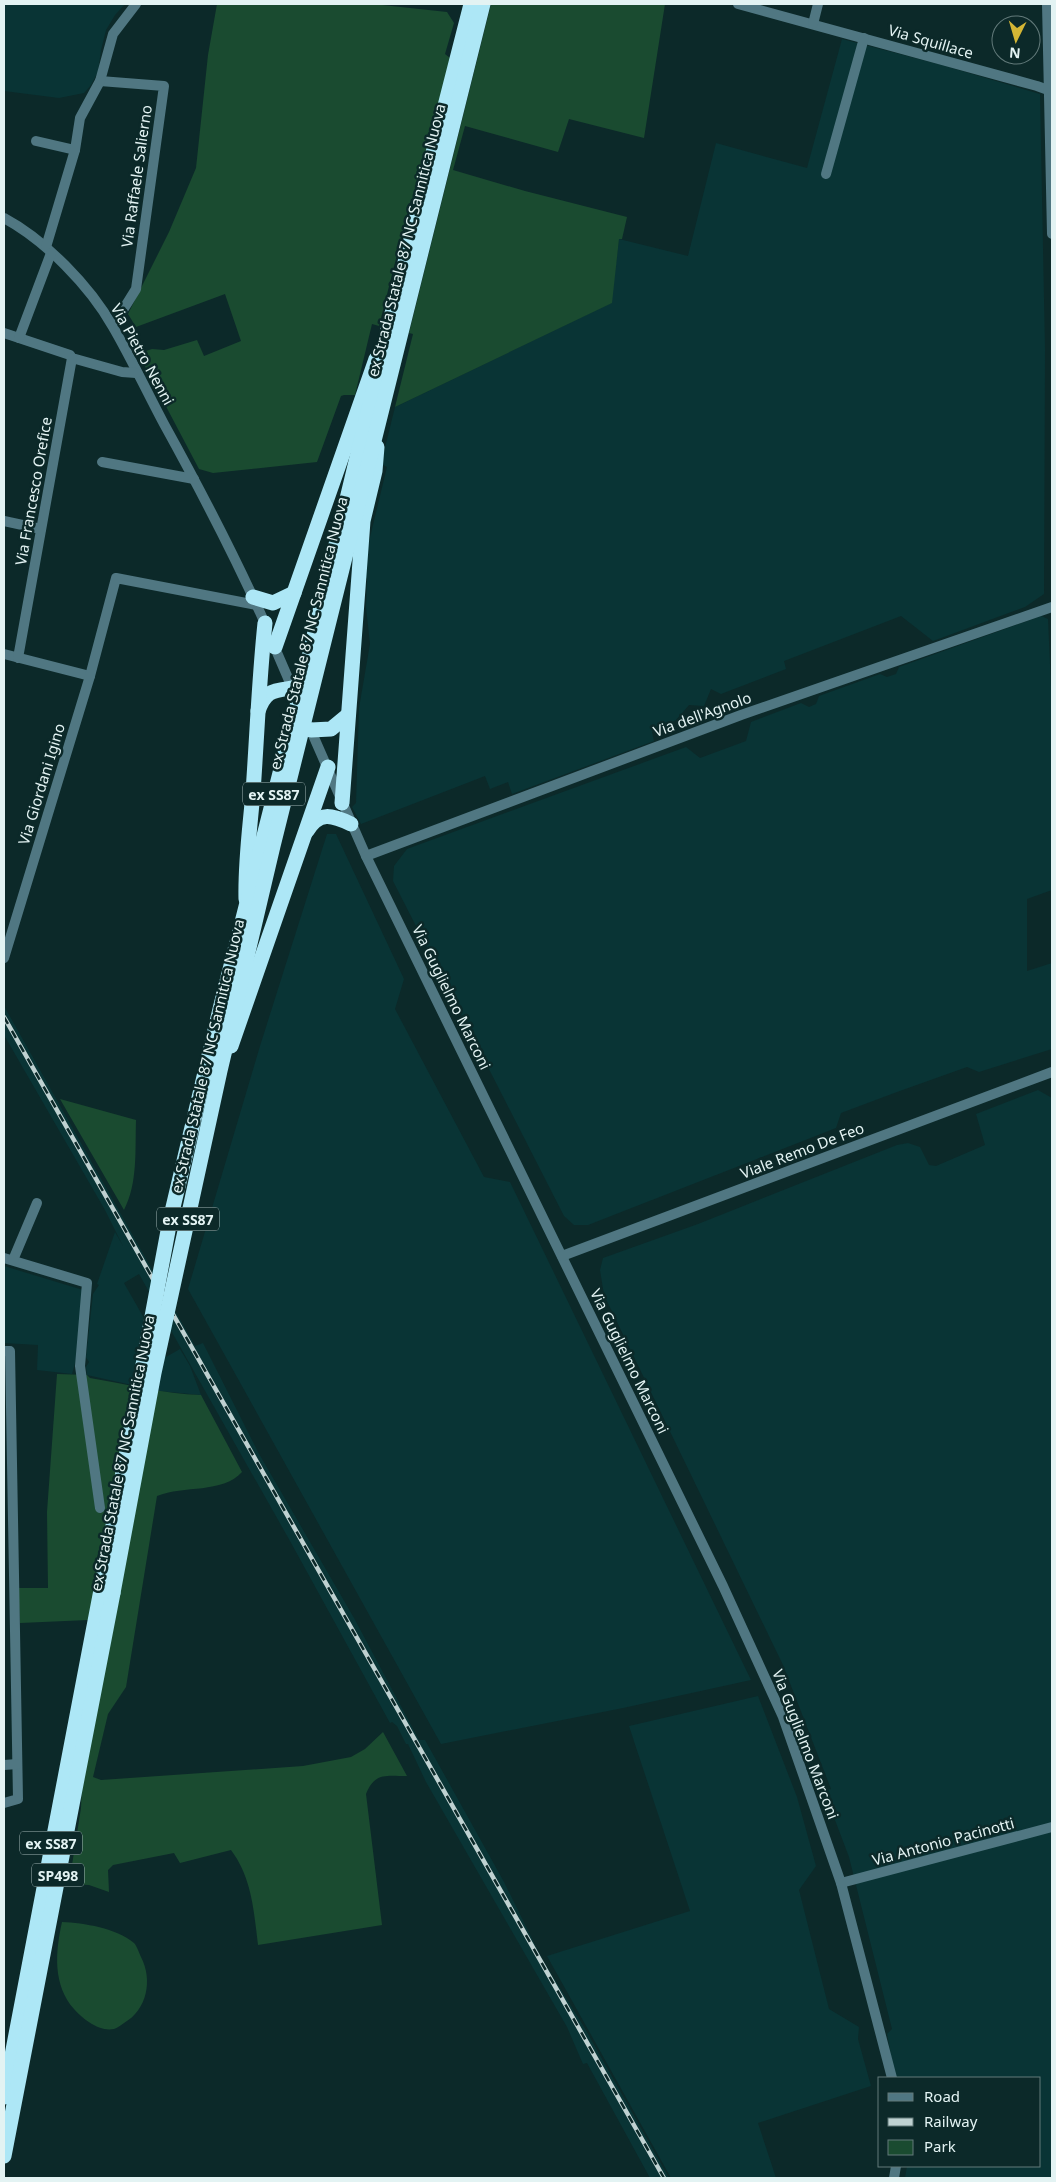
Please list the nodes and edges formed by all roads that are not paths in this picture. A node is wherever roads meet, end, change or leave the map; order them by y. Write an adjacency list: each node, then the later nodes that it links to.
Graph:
1 (136, 4): 10 (street)
2 (471, 4): 19 (highway, ex Strada Statale 87 NC Sannitica Nuova / ex SS87, bridge)
3 (483, 4): 24 (highway, ex Strada Statale 87 NC Sannitica Nuova / ex SS87, bridge)
4 (738, 4): 8 (street, Via Squillace)
5 (818, 4): 8 (street)
6 (1047, 4): 7 (street)
7 (1050, 21): 11 (street)
8 (813, 24): 9 (street, Via Squillace)
9 (864, 38): 11 (street, Via Squillace); 14 (street)
10 (100, 81): 13 (street); 18 (street, Via Raffaele Salierno)
11 (1050, 92): 16 (street)
12 (36, 141): 13 (street)
13 (75, 150): 17 (street)
14 (826, 174)
15 (4, 218): 17 (street, Via Pietro Nenni)
16 (1052, 234)
17 (49, 250): 18 (street, Via Pietro Nenni); 21 (street)
18 (113, 326): 23 (street, Via Pietro Nenni)
19 (388, 329): 29 (highway, bridge); 46 (highway, ex Strada Statale 87 NC Sannitica Nuova / ex SS87, bridge)
20 (4, 334): 21 (street)
21 (19, 338): 22 (street)
22 (72, 358): 23 (street); 28 (street, Via Francesco Orefice)
23 (136, 373): 26 (street, Via Pietro Nenni)
24 (380, 413): 39 (highway, bridge); 49 (highway, ex Strada Statale 87 NC Sannitica Nuova / ex SS87, bridge)
25 (102, 462): 26 (street)
26 (194, 479): 30 (street, Via Pietro Nenni)
27 (4, 521): 28 (street)
28 (41, 528): 35 (street, Via Francesco Orefice)
29 (294, 593): 30 (highway); 33 (highway)
30 (255, 601): 32 (street, Via Pietro Nenni); 36 (street, Via Giordani Igino)
31 (1052, 607): 45 (street, Via dell'Agnolo)
32 (265, 623): 33 (street, Via Pietro Nenni); 38 (highway)
33 (275, 647): 37 (street, Via Pietro Nenni)
34 (4, 654): 35 (street)
35 (18, 658): 36 (street)
36 (90, 676): 47 (street, Via Giordani Igino)
37 (290, 683): 38 (highway); 40 (street, Via Guglielmo Marconi)
38 (257, 715): 46 (highway)
39 (348, 715): 40 (highway); 42 (highway)
40 (311, 730): 41 (street, Via Guglielmo Marconi)
41 (328, 768): 42 (street, Via Guglielmo Marconi); 44 (highway)
42 (342, 803): 43 (street, Via Guglielmo Marconi)
43 (351, 824): 44 (highway); 45 (street, Via Guglielmo Marconi)
44 (304, 834): 49 (highway, bridge)
45 (366, 856): 51 (street, Via Guglielmo Marconi)
46 (246, 905): 56 (highway, ex Strada Statale 87 NC Sannitica Nuova / ex SS87, bridge)
47 (4, 958)
48 (1052, 1072): 51 (street, Viale Remo De Feo)
49 (218, 1078): 56 (highway, ex Strada Statale 87 NC Sannitica Nuova / ex SS87, bridge)
50 (37, 1203): 52 (street)
51 (562, 1256): 63 (street, Via Guglielmo Marconi)
52 (8, 1259): 54 (street)
53 (4, 1351): 55 (street)
54 (100, 1508)
55 (9, 1577): 58 (street)
56 (107, 1592): 65 (highway, ex Strada Statale 87 NC Sannitica Nuova / ex SS87); 66 (highway, ex Strada Statale 87 NC Sannitica Nuova / SP498)
57 (4, 1670): 58 (street)
58 (16, 1670): 59 (street)
59 (17, 1764): 60 (street); 61 (street)
60 (4, 1765)
61 (4, 1803)
62 (1052, 1827): 63 (street, Via Antonio Pacinotti)
63 (842, 1883): 64 (street, Via Guglielmo Marconi)
64 (892, 2077)
65 (4, 2097)
66 (4, 2156)

